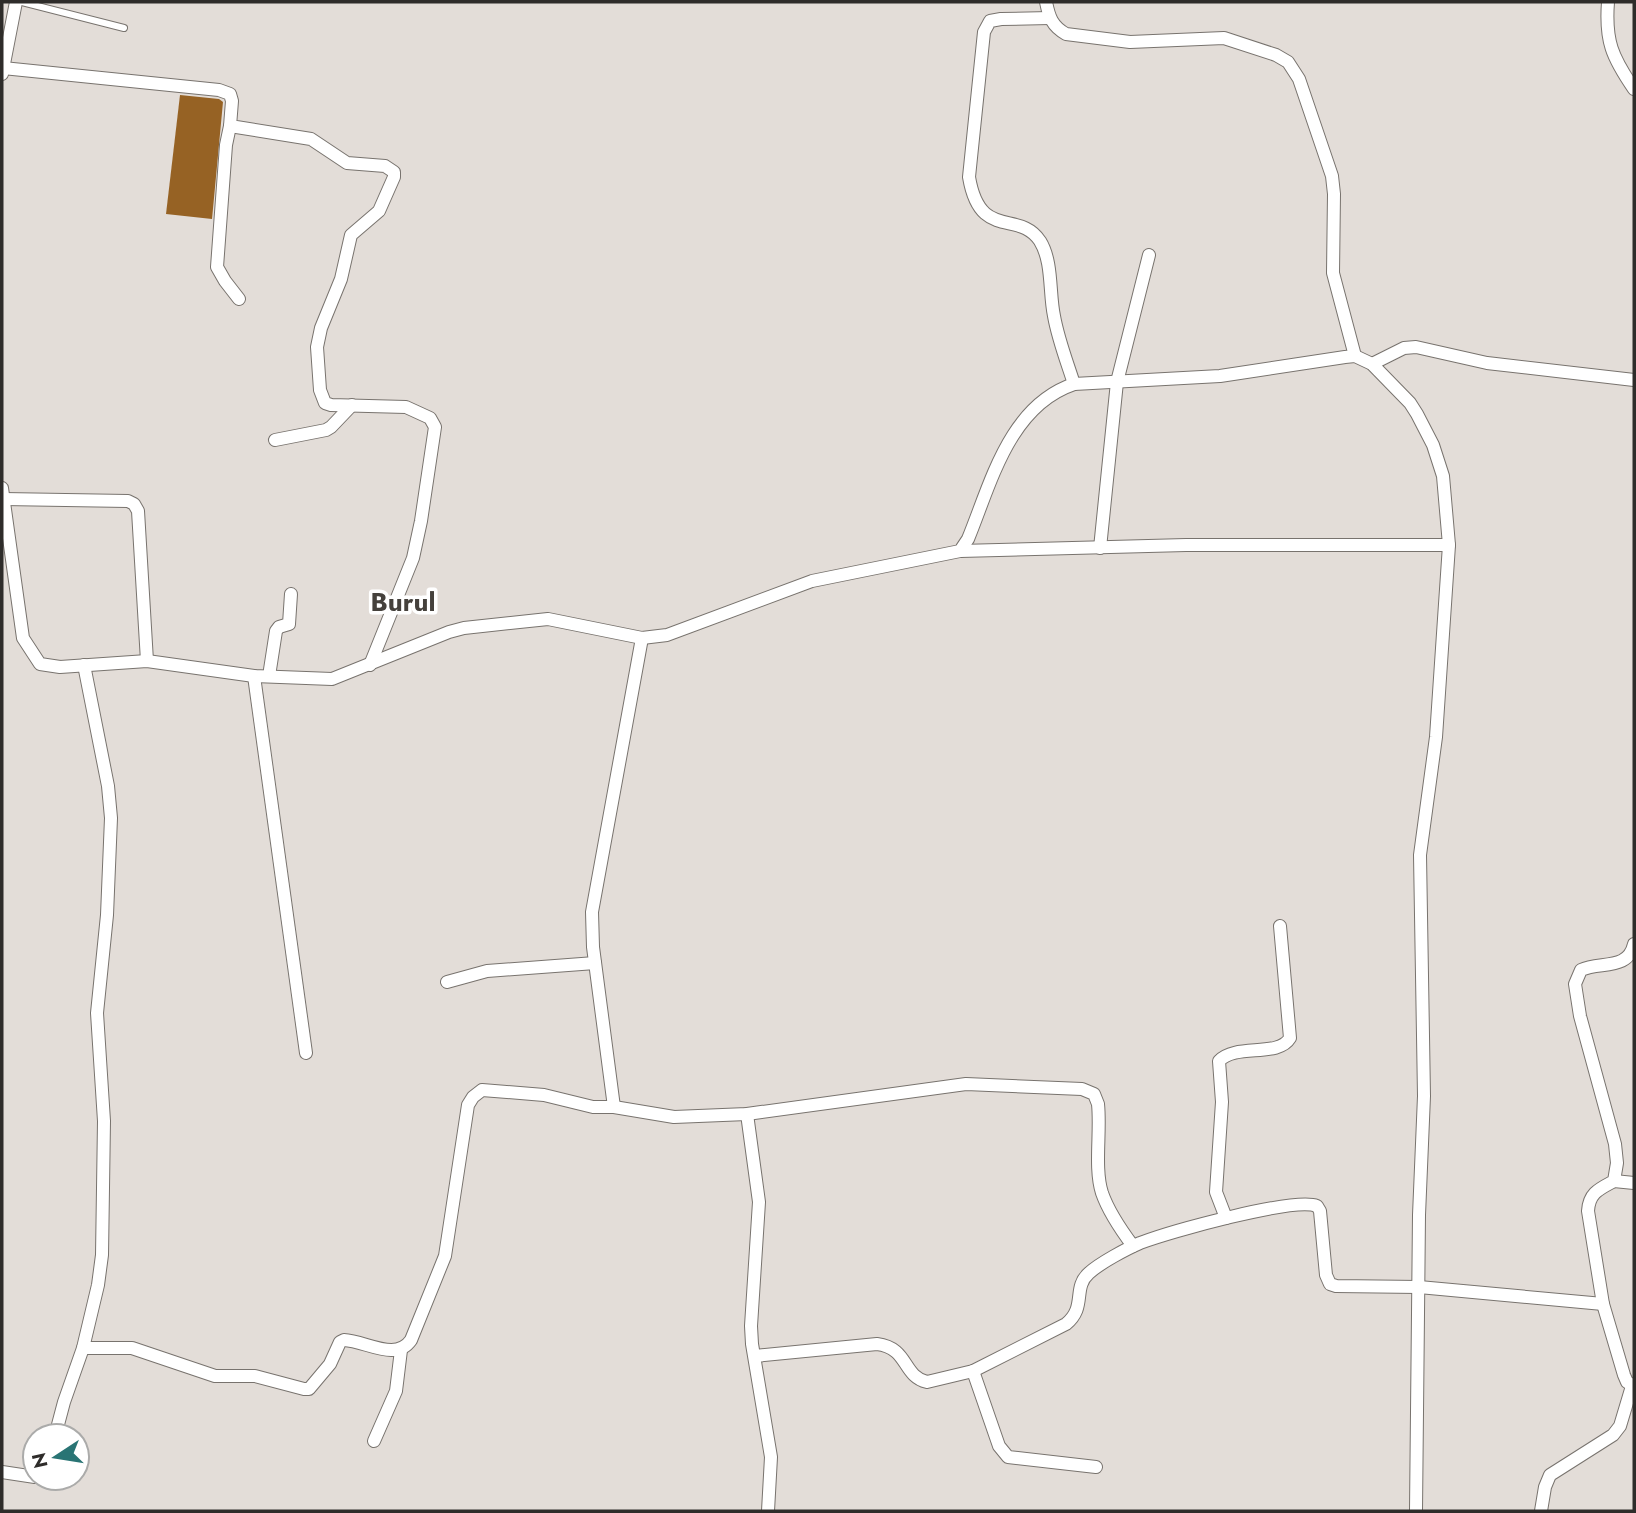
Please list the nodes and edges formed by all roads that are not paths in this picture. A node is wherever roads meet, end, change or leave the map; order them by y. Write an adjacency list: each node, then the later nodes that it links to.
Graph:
1 (16, 2): 7 (street)
2 (22, 2): 6 (lane)
3 (1046, 2): 5 (street)
4 (1608, 2): 9 (street)
5 (1050, 18): 13 (street); 17 (street)
6 (124, 28)
7 (3, 68): 8 (street); 10 (street)
8 (2, 74)
9 (1634, 89)
10 (230, 126): 12 (street); 18 (street)
11 (1149, 255): 16 (street)
12 (239, 299)
13 (1355, 356): 14 (street); 16 (street)
14 (1372, 364): 15 (street); 21 (street)
15 (1634, 380)
16 (1117, 382): 17 (street); 22 (street)
17 (1074, 384): 23 (street)
18 (352, 405): 19 (street); 28 (street)
19 (275, 440)
20 (3, 493): 26 (street); 27 (street)
21 (1449, 545): 22 (street); 42 (street)
22 (1100, 548): 23 (street)
23 (960, 551): 25 (street)
24 (291, 594): 30 (street)
25 (642, 638): 28 (street); 33 (street)
26 (147, 661): 27 (street); 29 (street)
27 (84, 665): 44 (street)
28 (370, 665): 30 (street)
29 (254, 676): 30 (street); 35 (street)
30 (269, 677)
31 (1280, 926): 40 (street)
32 (1634, 944): 38 (street)
33 (596, 963): 34 (street); 36 (street)
34 (447, 982)
35 (306, 1052)
36 (614, 1107): 37 (street); 45 (street)
37 (747, 1114): 41 (street); 46 (street)
38 (1614, 1181): 39 (street); 43 (street)
39 (1634, 1183)
40 (1226, 1218): 41 (street); 42 (street)
41 (1133, 1246): 47 (street)
42 (1419, 1287): 43 (street); 55 (street)
43 (1603, 1304): 48 (street)
44 (83, 1348): 45 (street); 49 (street)
45 (401, 1350): 50 (street)
46 (755, 1356): 47 (street); 54 (street)
47 (973, 1371): 51 (street)
48 (1633, 1386): 56 (street)
49 (59, 1422)
50 (374, 1441)
51 (1096, 1467)
52 (2, 1472): 53 (street)
53 (21, 1475)
54 (768, 1511)
55 (1416, 1511)
56 (1541, 1511)

